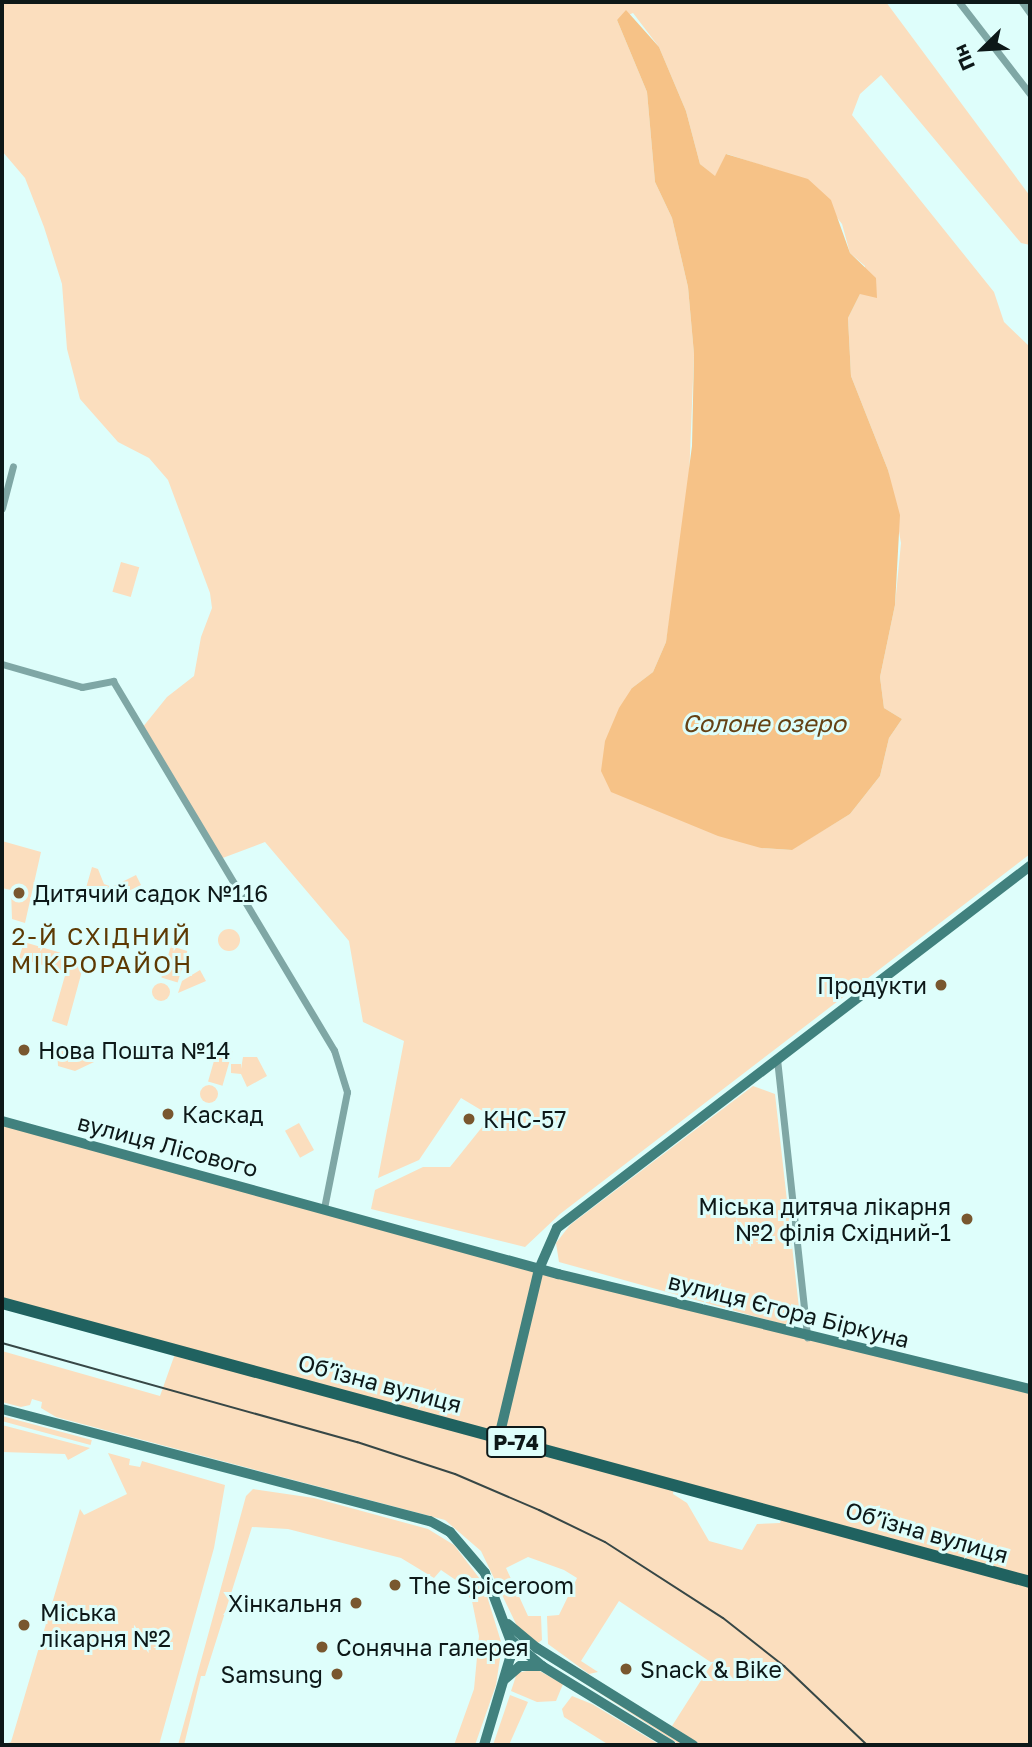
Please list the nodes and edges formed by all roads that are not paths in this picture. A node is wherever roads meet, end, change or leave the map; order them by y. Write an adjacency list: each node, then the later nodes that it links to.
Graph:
1 (959, 2): 4 (street)
2 (1022, 2): 3 (street)
3 (1030, 13)
4 (1030, 94)
5 (13, 466): 6 (street)
6 (2, 508)
7 (2, 664): 11 (street)
8 (1030, 866): 9 (street)
9 (777, 1059): 12 (street); 14 (street)
10 (2, 1121): 11 (street, вулиця Лісового)
11 (324, 1208): 12 (street, вулиця Лісового)
12 (539, 1269): 14 (street, вулиця Єгора Біркуна); 17 (street)
13 (2, 1303): 17 (main road, Обʼїзна вулиця / Р-74)
14 (807, 1338): 15 (street, вулиця Єгора Біркуна)
15 (1030, 1389)
16 (2, 1409): 19 (street)
17 (499, 1437): 18 (main road, Обʼїзна вулиця / Р-74)
18 (1030, 1582)
19 (506, 1622): 20 (street); 25 (street)
20 (510, 1639): 21 (street); 22 (street)
21 (542, 1666): 22 (street); 24 (street)
22 (504, 1679): 23 (street)
23 (484, 1745)
24 (671, 1745)
25 (693, 1745)

